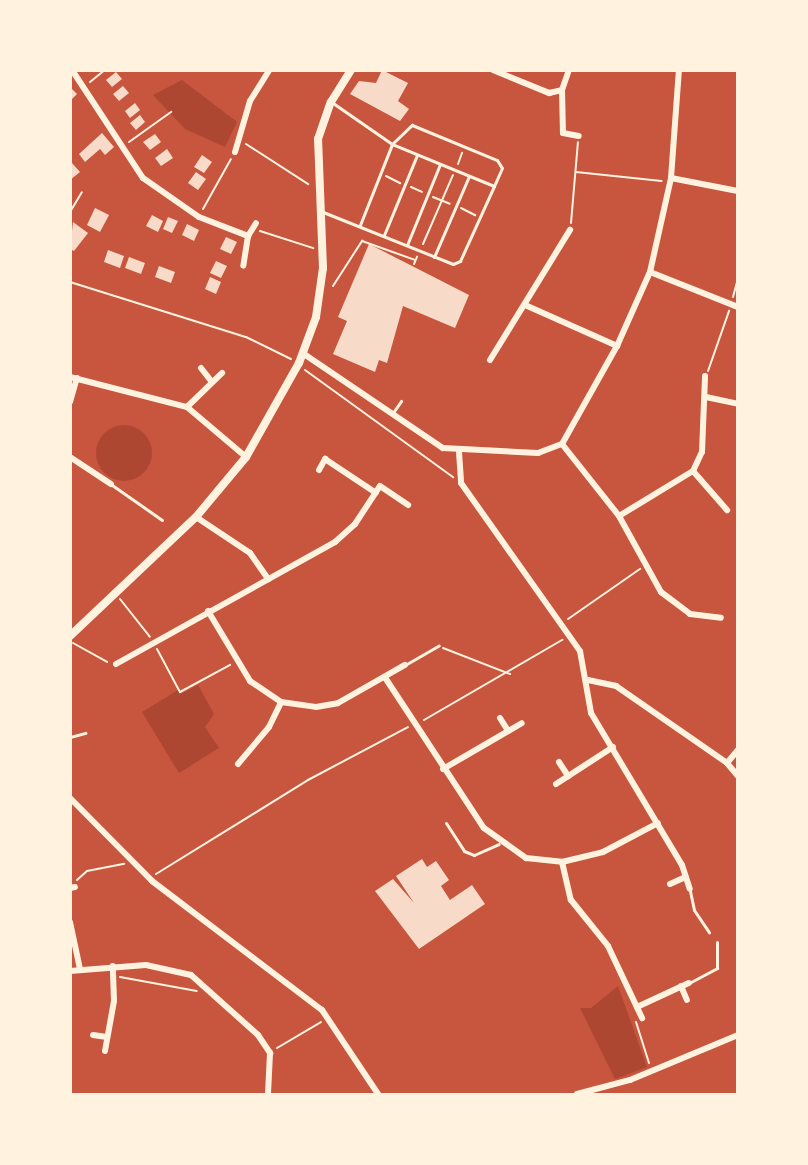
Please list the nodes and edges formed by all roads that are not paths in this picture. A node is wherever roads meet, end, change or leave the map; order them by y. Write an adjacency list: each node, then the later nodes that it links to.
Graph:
1 (72, 70): 22 (street)
2 (269, 70): 11 (street)
3 (351, 70): 8 (street)
4 (493, 70): 7 (street)
5 (569, 70): 7 (street)
6 (679, 70): 15 (street)
7 (562, 90): 9 (street)
8 (331, 102): 10 (lane); 18 (street)
9 (579, 136)
10 (392, 144): 12 (lane); 16 (lane); 20 (lane)
11 (235, 152)
12 (417, 155): 13 (lane); 23 (lane)
13 (440, 164): 14 (lane); 24 (lane)
14 (469, 176): 16 (lane); 25 (lane)
15 (671, 178): 17 (street); 27 (street)
16 (494, 186): 25 (lane)
17 (738, 191)
18 (320, 212): 20 (lane); 31 (street)
19 (256, 223): 22 (street)
20 (360, 225): 23 (lane)
21 (570, 230): 28 (street)
22 (249, 234): 26 (street)
23 (384, 235): 24 (lane)
24 (407, 244): 25 (lane)
25 (434, 257)
26 (243, 266)
27 (650, 272): 29 (street); 30 (street)
28 (525, 305): 30 (street); 32 (street)
29 (734, 306)
30 (617, 346): 44 (street)
31 (304, 354): 43 (street); 46 (street)
32 (490, 360)
33 (201, 368): 37 (street)
34 (222, 373): 37 (street)
35 (705, 376): 38 (street)
36 (74, 378): 40 (street); 42 (street)
37 (211, 381): 42 (street)
38 (706, 397): 41 (street); 49 (street)
39 (401, 401): 43 (lane)
40 (70, 402)
41 (738, 404)
42 (187, 407): 46 (street)
43 (391, 416): 45 (street)
44 (561, 444): 45 (street); 54 (street)
45 (459, 452): 65 (street)
46 (246, 457): 55 (street)
47 (70, 458): 50 (street)
48 (318, 470): 51 (street)
49 (693, 471): 53 (street); 54 (street)
50 (111, 484): 56 (lane)
51 (376, 493): 52 (street); 57 (street)
52 (408, 506)
53 (727, 510)
54 (620, 516): 59 (street)
55 (196, 517): 57 (street); 60 (street)
56 (162, 520)
57 (268, 579): 58 (street)
58 (208, 611): 62 (street); 66 (street)
59 (721, 618)
60 (70, 636)
61 (439, 645): 63 (lane)
62 (116, 664)
63 (405, 665): 64 (street)
64 (386, 679): 66 (street); 77 (street)
65 (588, 680): 72 (street); 75 (street)
66 (281, 702): 76 (street)
67 (500, 718): 69 (street)
68 (522, 723): 69 (street)
69 (508, 731): 77 (street)
70 (85, 733): 71 (lane)
71 (70, 737)
72 (613, 747): 78 (street); 83 (street)
73 (738, 750): 75 (street)
74 (559, 762): 78 (street)
75 (727, 763): 79 (street)
76 (238, 764)
77 (443, 769): 84 (street)
78 (568, 776): 80 (street)
79 (738, 776)
80 (556, 784)
81 (70, 798): 105 (street)
82 (446, 823): 84 (lane)
83 (658, 823): 85 (street); 86 (street)
84 (499, 844): 85 (street)
85 (562, 862): 98 (street)
86 (686, 877): 87 (street); 88 (street)
87 (670, 884)
88 (690, 889): 90 (lane)
89 (70, 922): 93 (street)
90 (709, 932)
91 (717, 942): 95 (lane)
92 (113, 966): 93 (street); 102 (street); 104 (street)
93 (80, 969): 94 (street)
94 (70, 971)
95 (689, 983): 96 (street)
96 (681, 987): 97 (street); 98 (street)
97 (687, 1000)
98 (637, 1007): 99 (street)
99 (642, 1018)
100 (93, 1035): 102 (street)
101 (738, 1035): 106 (street)
102 (107, 1037): 103 (street)
103 (105, 1051)
104 (268, 1095)
105 (378, 1095)
106 (577, 1095)

